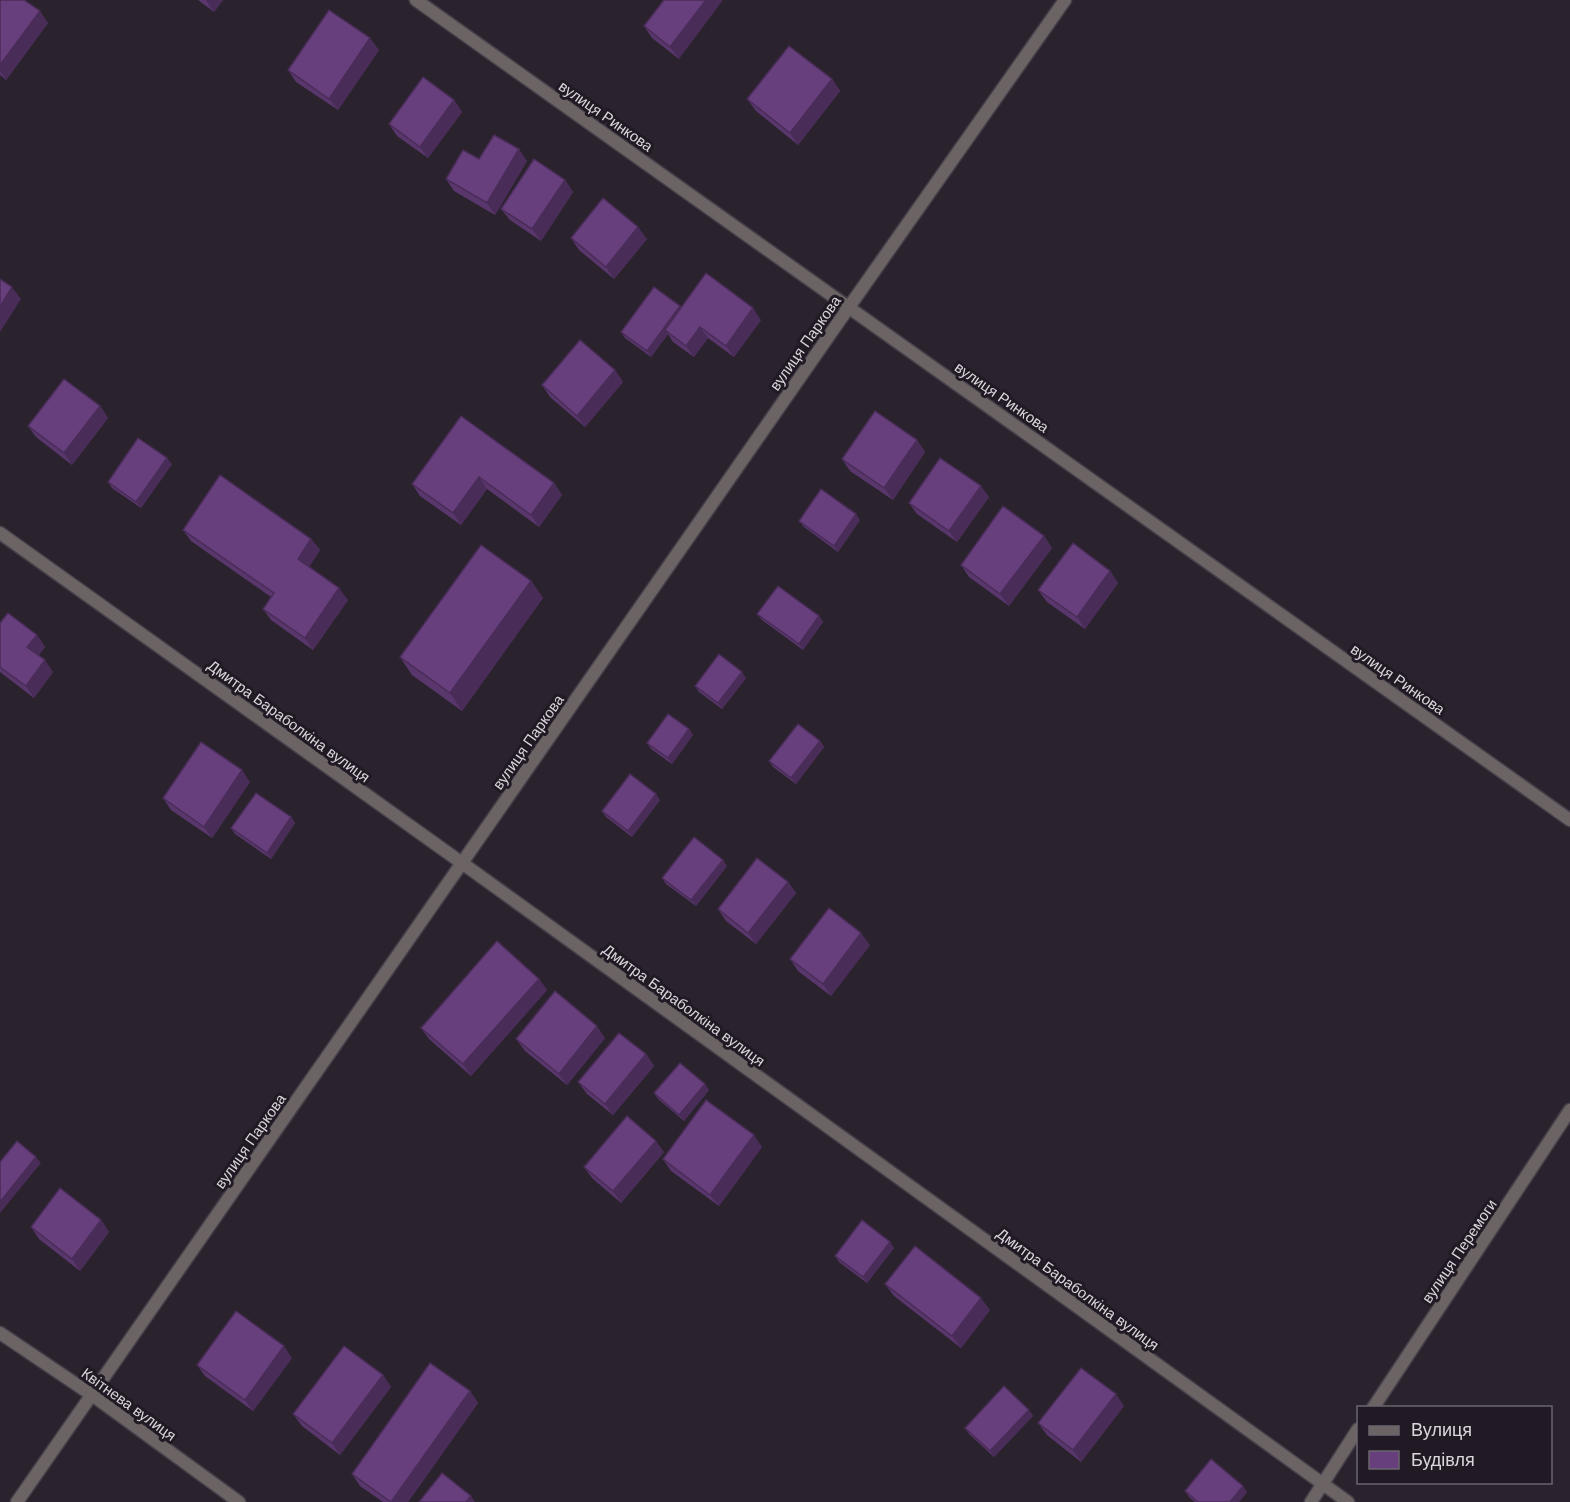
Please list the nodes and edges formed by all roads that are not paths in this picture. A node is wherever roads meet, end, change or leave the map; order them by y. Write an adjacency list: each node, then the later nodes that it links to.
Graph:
1 (416, 0): 3 (street, вулиця Ринкова)
2 (1065, 0): 3 (street, вулиця Паркова)
3 (849, 307): 5 (street, вулиця Ринкова); 6 (street, вулиця Паркова)
4 (0, 533): 6 (street, Дмитра Бараболкіна вулиця)
5 (1570, 820)
6 (462, 863): 9 (street, вулиця Паркова); 12 (street, Дмитра Бараболкіна вулиця)
7 (1570, 1110): 10 (street, вулиця Перемоги)
8 (0, 1333): 9 (street, Квітнева вулиця)
9 (92, 1395): 13 (street, вулиця Паркова); 14 (street, Квітнева вулиця)
10 (1374, 1406)
11 (1357, 1433): 12 (street)
12 (1323, 1484): 15 (street); 16 (street, Дмитра Бараболкіна вулиця)
13 (17, 1502)
14 (239, 1502)
15 (1311, 1502)
16 (1348, 1502)

